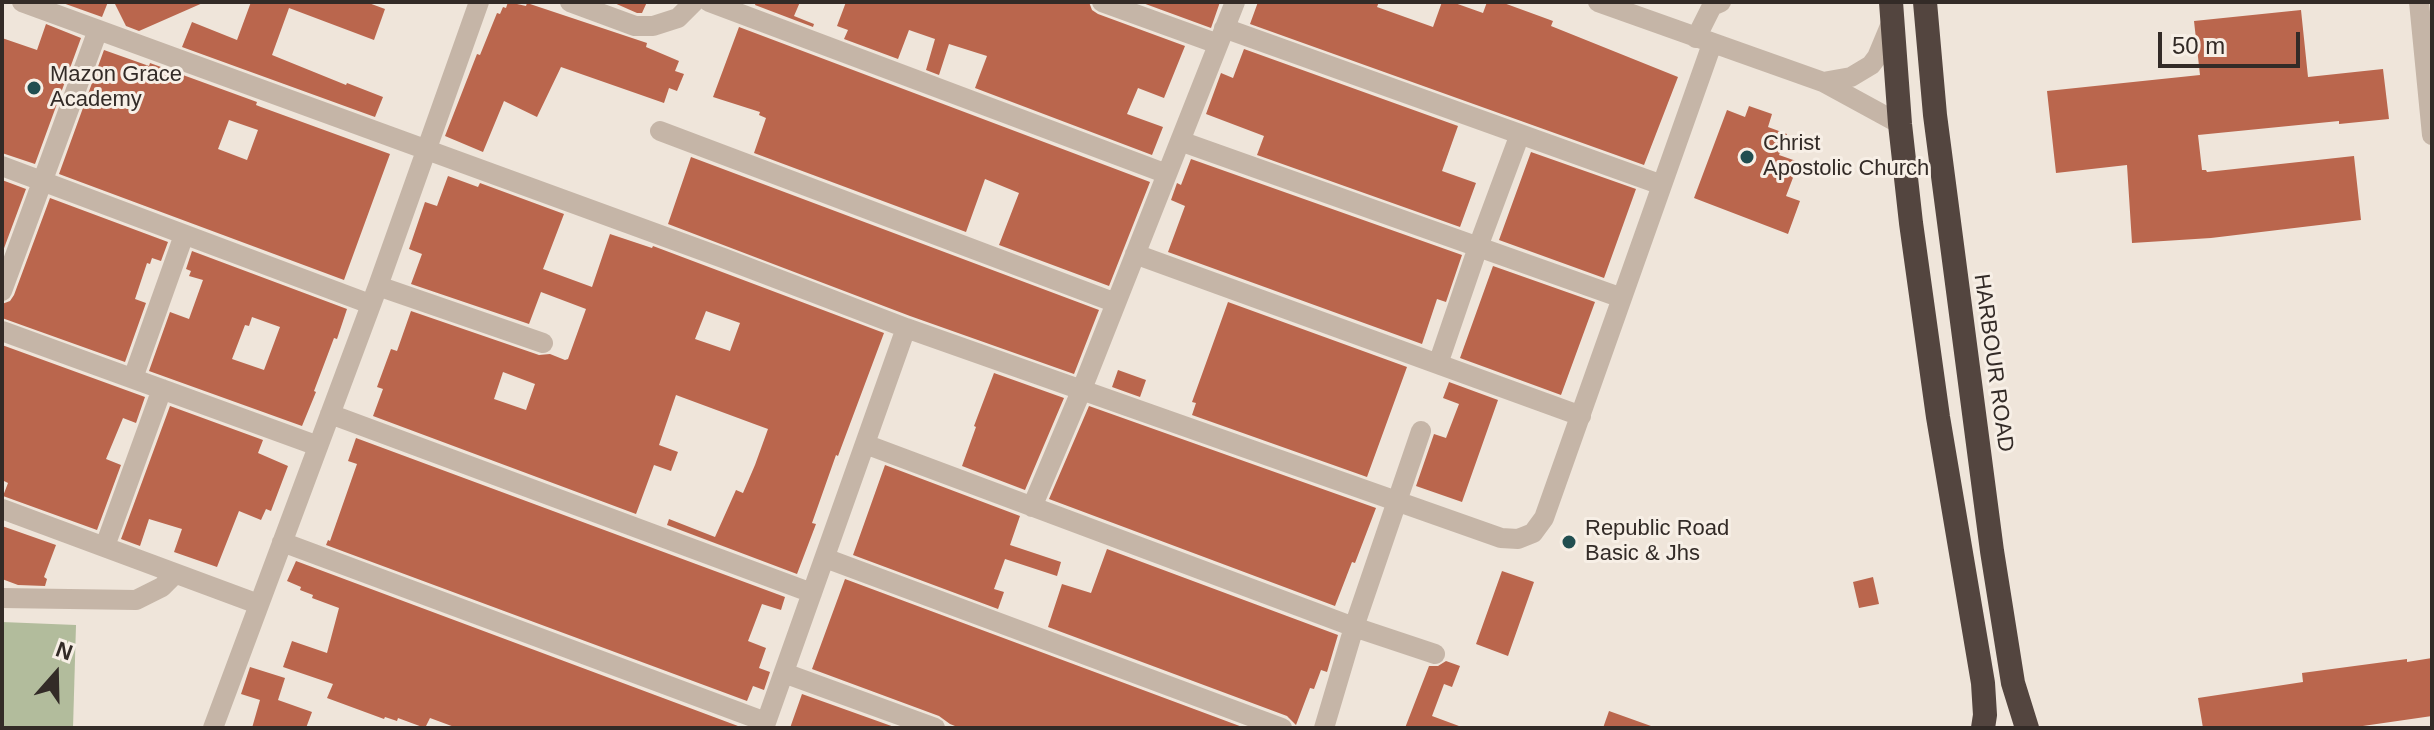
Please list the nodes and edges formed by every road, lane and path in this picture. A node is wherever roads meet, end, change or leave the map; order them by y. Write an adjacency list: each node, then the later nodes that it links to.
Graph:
1 (22, 2): 13 (street)
2 (479, 2): 22 (street)
3 (570, 2): 4 (street)
4 (694, 2)
5 (709, 2): 24 (street)
6 (1102, 2): 14 (street)
7 (1235, 2): 14 (street)
8 (1598, 2): 15 (street)
9 (1721, 2): 15 (street)
10 (1925, 2): 65 (highway, HARBOUR ROAD)
11 (2419, 2): 20 (street)
12 (1891, 11): 16 (street); 17 (highway)
13 (98, 30): 22 (street); 25 (street)
14 (1221, 36): 19 (street); 21 (street)
15 (1704, 41): 16 (street); 26 (street)
16 (1823, 82): 17 (street)
17 (1900, 124): 64 (highway)
18 (660, 131): 33 (street)
19 (1520, 134): 26 (street); 28 (street)
20 (2432, 135)
21 (1180, 141): 24 (street); 28 (street)
22 (427, 150): 31 (street); 34 (street)
23 (2, 166): 25 (street)
24 (1167, 174): 29 (street)
25 (41, 182): 27 (street); 30 (street)
26 (1662, 185): 32 (street)
27 (184, 235): 31 (street); 38 (street)
28 (1478, 247): 32 (street); 37 (street)
29 (1135, 254): 33 (street); 37 (street)
30 (2, 291)
31 (374, 295): 36 (street); 41 (street)
32 (1622, 298): 42 (street)
33 (1116, 303): 40 (street)
34 (906, 328): 40 (street); 44 (street)
35 (4, 337): 38 (street)
36 (543, 343)
37 (1438, 364): 42 (street)
38 (133, 378): 39 (street)
39 (162, 389): 45 (street); 50 (street)
40 (1082, 389): 46 (street); 47 (street)
41 (330, 414): 45 (street); 53 (street)
42 (1581, 416): 46 (street)
43 (1421, 431): 46 (street)
44 (865, 444): 47 (street); 51 (street)
45 (318, 446): 49 (street)
46 (1396, 501): 56 (street)
47 (1032, 507): 56 (street)
48 (2, 509): 50 (street)
49 (282, 542): 55 (street); 59 (street)
50 (105, 546): 52 (street)
51 (825, 558): 53 (street); 62 (street)
52 (175, 574): 54 (street); 55 (street)
53 (812, 593): 58 (street)
54 (2, 598)
55 (258, 604): 60 (street)
56 (1354, 627): 57 (street); 63 (street)
57 (1435, 654)
58 (784, 673): 59 (street); 61 (street)
59 (765, 725)
60 (213, 728)
61 (935, 728)
62 (1282, 728)
63 (1324, 728)
64 (1983, 728)
65 (2027, 728)

